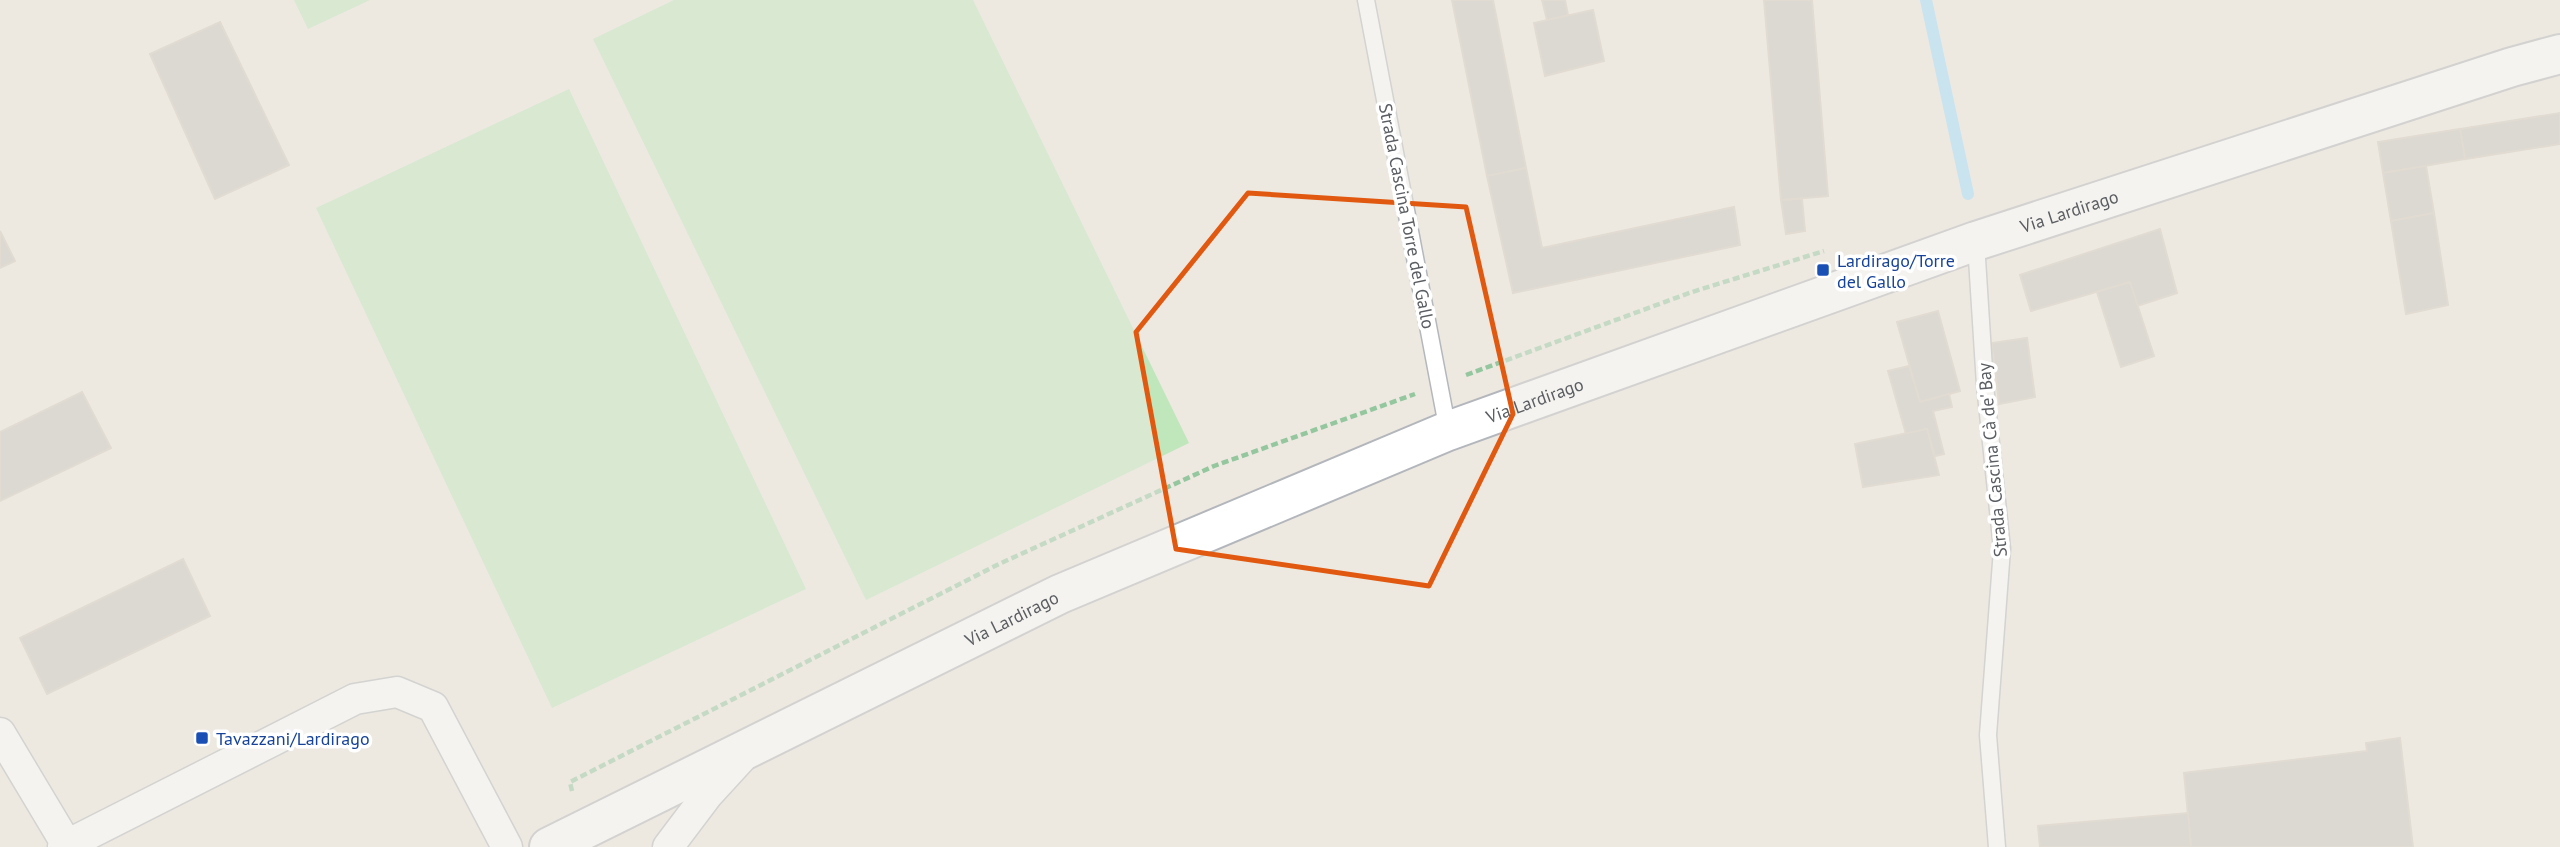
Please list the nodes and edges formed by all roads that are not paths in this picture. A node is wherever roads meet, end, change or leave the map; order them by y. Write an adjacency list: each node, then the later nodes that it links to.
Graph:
1 (1366, 0): 4 (lane, Strada Cascina Torre del Gallo)
2 (2560, 54): 3 (street, Via Lardirago)
3 (1976, 241): 4 (street, Via Lardirago); 11 (lane, Strada Cascina Cà de' Bay)
4 (1448, 431): 6 (street, Via Lardirago)
5 (0, 733): 7 (street)
6 (752, 746): 9 (street, Via Lardirago); 10 (street)
7 (65, 846): 8 (street)
8 (507, 847)
9 (549, 847)
10 (668, 847)
11 (1997, 847)

